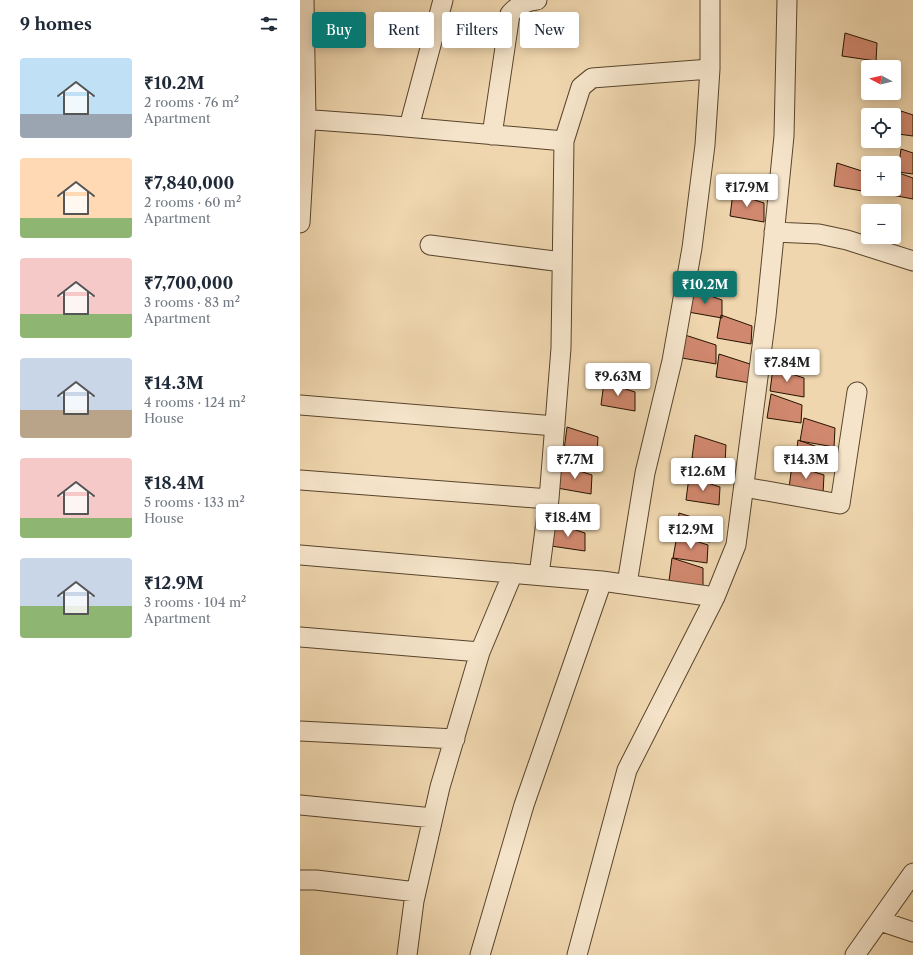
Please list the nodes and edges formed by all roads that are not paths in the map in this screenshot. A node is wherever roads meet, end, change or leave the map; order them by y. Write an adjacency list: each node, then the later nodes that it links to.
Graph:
1 (304, 0): 7 (street)
2 (443, 0): 8 (street)
3 (537, 0): 9 (street)
4 (710, 0): 6 (street)
5 (787, 0): 12 (street)
6 (710, 69): 10 (street); 26 (street)
7 (303, 119): 8 (street); 11 (street)
8 (409, 127): 9 (street)
9 (492, 135): 10 (street)
10 (564, 141): 15 (street)
11 (300, 223)
12 (774, 232): 14 (street); 20 (street)
13 (430, 244): 15 (street)
14 (913, 261)
15 (562, 262): 18 (street)
16 (857, 392): 20 (street)
17 (300, 405): 18 (street)
18 (555, 426): 21 (street)
19 (300, 480): 21 (street)
20 (744, 487): 27 (street)
21 (550, 499): 24 (street)
22 (300, 555): 23 (street)
23 (513, 573): 24 (street); 29 (street)
24 (539, 575): 25 (street)
25 (602, 581): 26 (street); 40 (street)
26 (627, 584): 27 (street)
27 (715, 597): 41 (street)
28 (300, 637): 29 (street)
29 (480, 652): 31 (street)
30 (300, 731): 31 (street)
31 (454, 739): 33 (street)
32 (300, 805): 33 (street)
33 (433, 818): 36 (street)
34 (913, 873): 37 (street)
35 (300, 880): 36 (street)
36 (416, 892): 39 (street)
37 (880, 921): 38 (street); 42 (street)
38 (913, 932)
39 (406, 955)
40 (480, 955)
41 (577, 955)
42 (856, 955)

